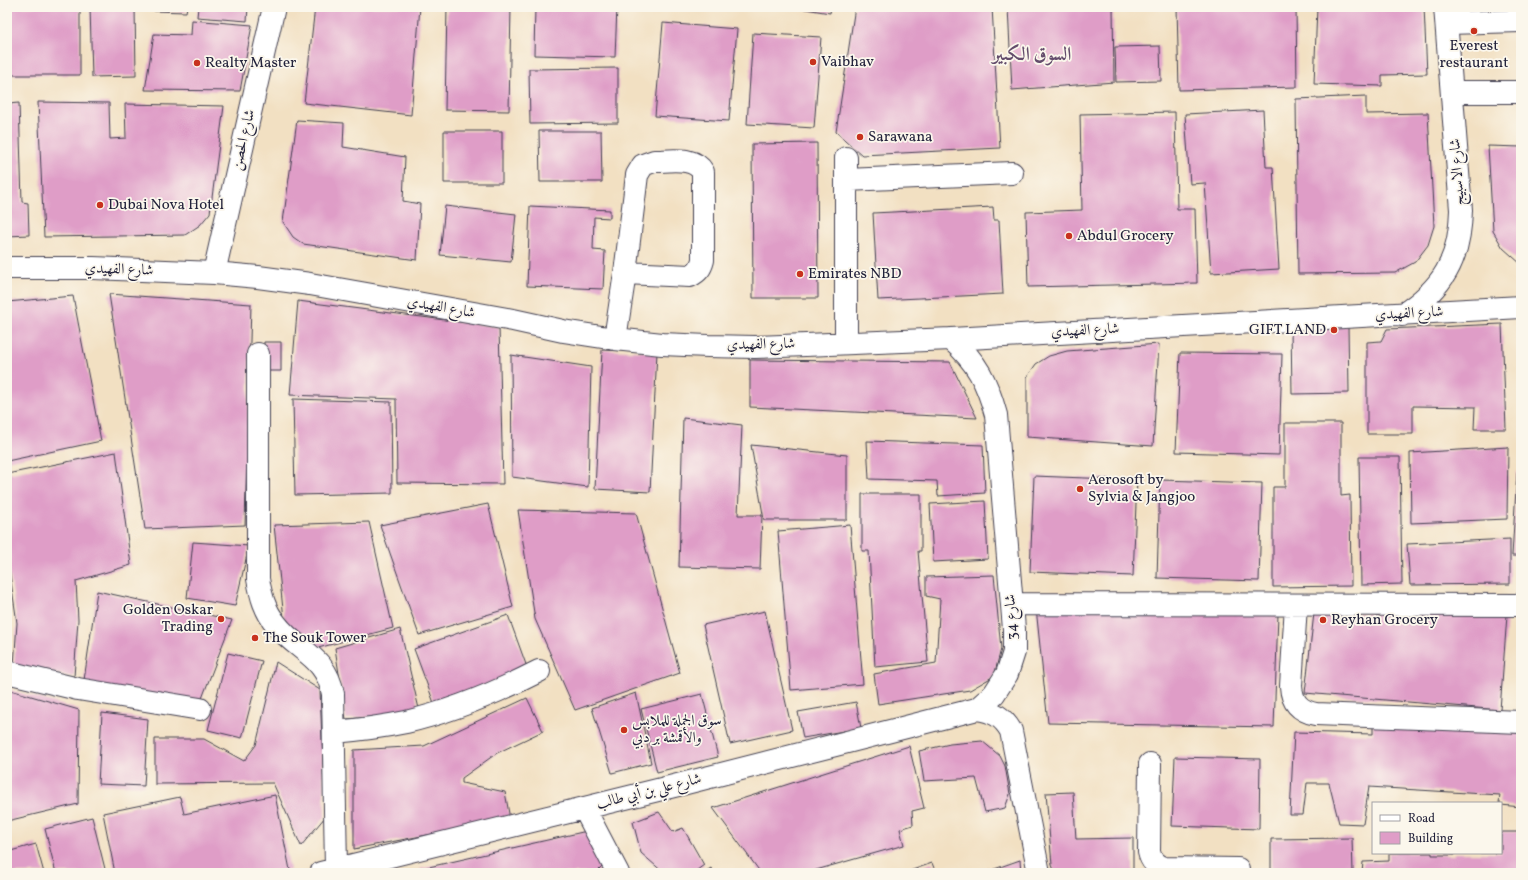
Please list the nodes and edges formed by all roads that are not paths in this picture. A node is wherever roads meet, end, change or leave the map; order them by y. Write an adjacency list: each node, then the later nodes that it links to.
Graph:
1 (274, 7): 10 (street, شارع الحصن)
2 (1446, 15): 3 (street); 4 (street, شارع الاسبيج)
3 (1521, 22)
4 (1452, 92): 5 (street); 13 (street, شارع الاسبيج)
5 (1521, 92)
6 (846, 158): 8 (street)
7 (1012, 173): 8 (street)
8 (846, 180): 16 (street)
9 (7, 268): 10 (street, شارع الفهيدي)
10 (214, 273): 14 (street, شارع الفهيدي)
11 (625, 273): 11 (street); 14 (street)
12 (1521, 307): 13 (street, شارع الفهيدي)
13 (1402, 315): 15 (street, شارع الفهيدي)
14 (615, 339): 16 (street, شارع الفهيدي)
15 (951, 339): 16 (street, شارع الفهيدي); 18 (street, شارع 34)
16 (846, 342)
17 (258, 354): 26 (street)
18 (1012, 604): 19 (street); 24 (street, شارع 34)
19 (1296, 605): 20 (street); 25 (street)
20 (1521, 605)
21 (539, 671): 26 (street)
22 (7, 672): 23 (street)
23 (200, 709)
24 (977, 709): 28 (street, شارع علي بن أبي طالب); 33 (street)
25 (1521, 722)
26 (334, 732): 30 (street)
27 (1150, 764): 31 (street)
28 (584, 808): 30 (street, شارع علي بن أبي طالب); 32 (street)
29 (1238, 869): 31 (street)
30 (328, 871)
31 (1206, 871)
32 (618, 873)
33 (1039, 873)

